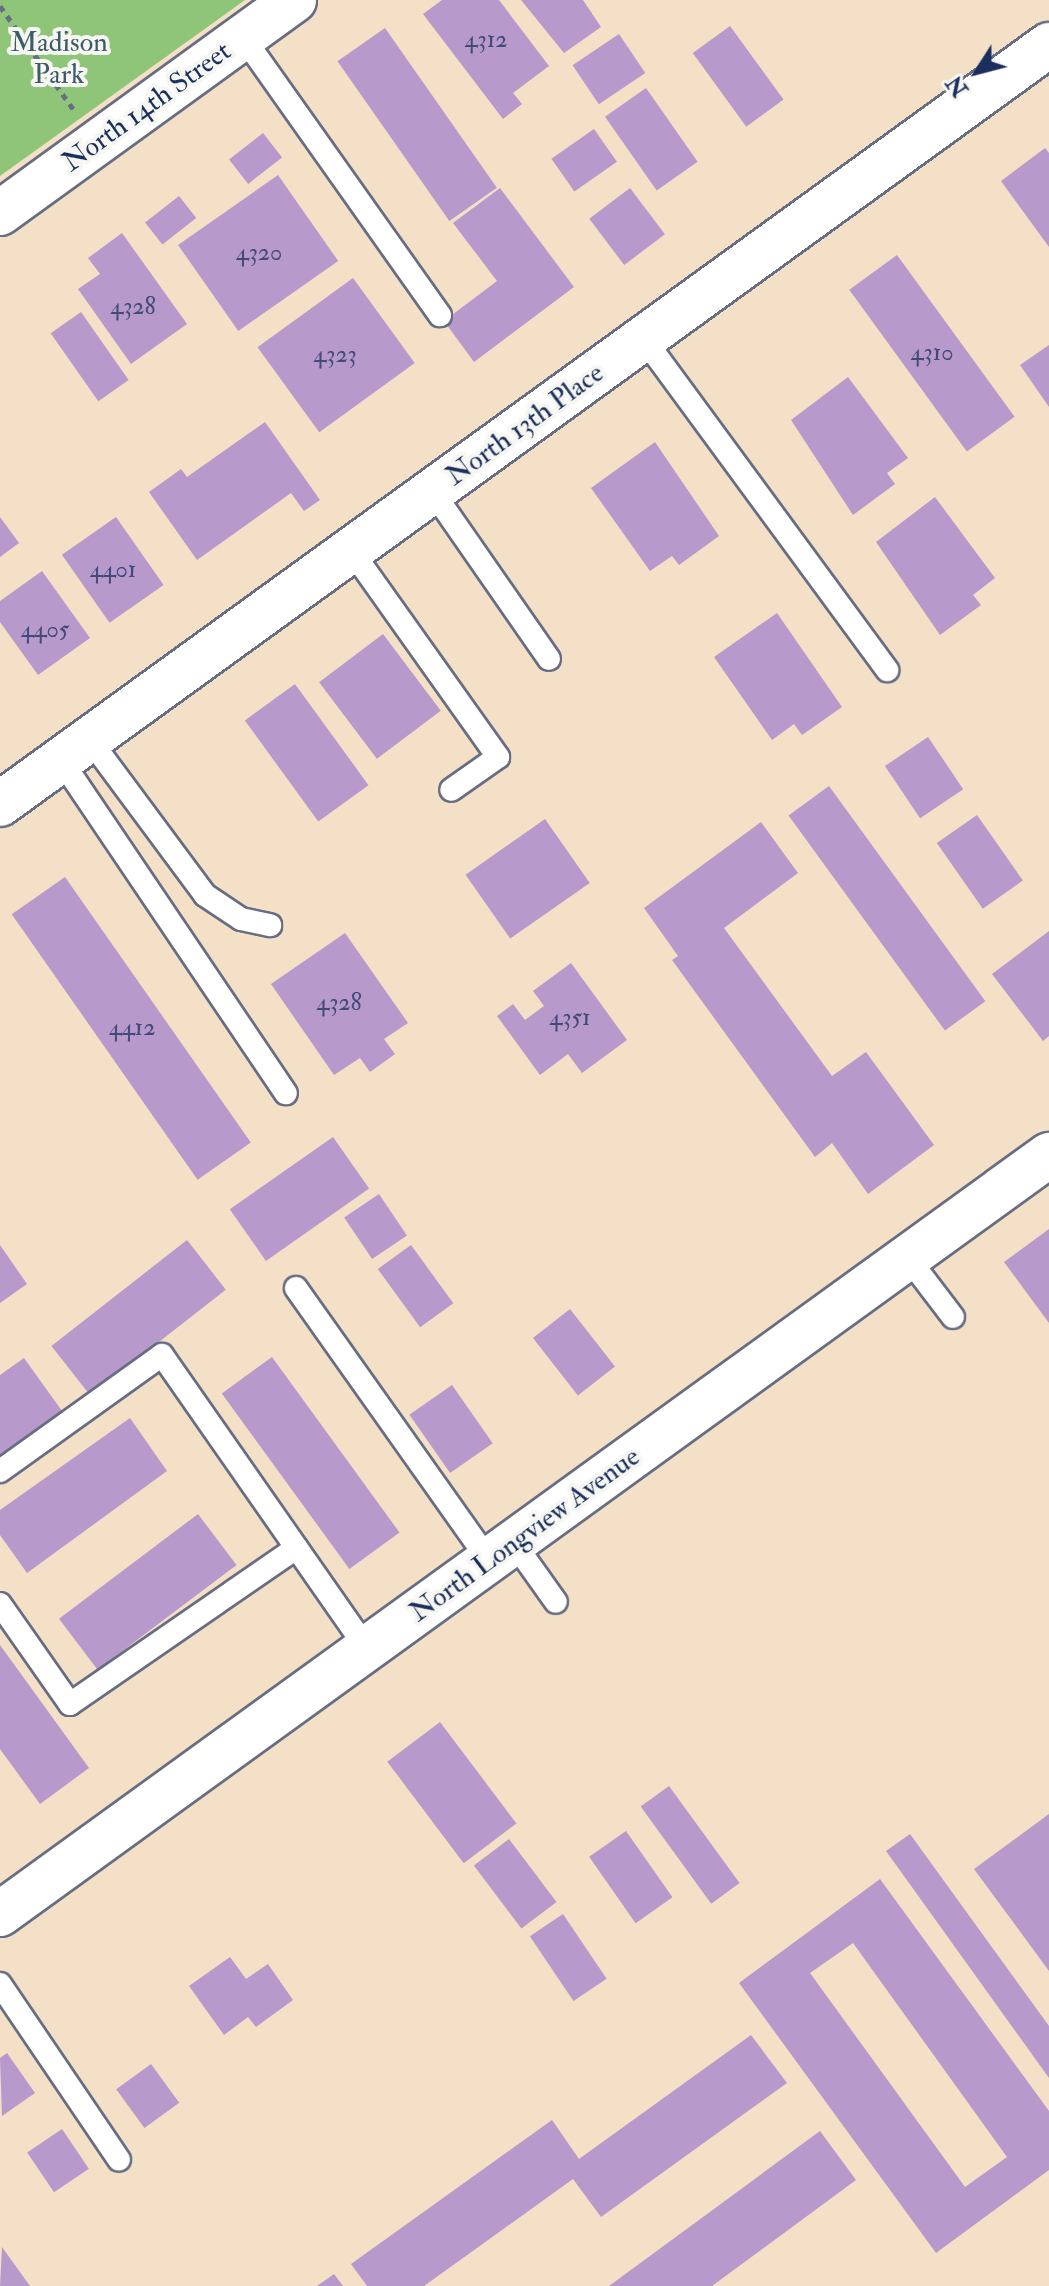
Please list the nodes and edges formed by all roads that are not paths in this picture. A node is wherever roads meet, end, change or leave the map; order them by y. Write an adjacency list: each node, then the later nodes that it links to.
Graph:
1 (294, 0): 2 (street, North 14th Street)
2 (243, 37): 4 (street, North 14th Street); 5 (lane)
3 (1049, 45): 6 (street, North 13th Place)
4 (0, 213)
5 (440, 315)
6 (644, 339): 7 (street, North 13th Place); 10 (lane)
7 (433, 492): 8 (street, North 13th Place); 9 (lane)
8 (351, 550): 11 (street, North 13th Place); 12 (lane)
9 (549, 659)
10 (887, 670)
11 (75, 750): 13 (street, North 13th Place); 14 (lane); 15 (lane)
12 (451, 790)
13 (0, 804)
14 (270, 925)
15 (286, 1093)
16 (1049, 1155): 17 (street, North Longview Avenue)
17 (908, 1258): 19 (lane); 22 (street, North Longview Avenue)
18 (296, 1288): 22 (lane)
19 (953, 1317)
20 (0, 1471): 21 (lane)
21 (296, 1548): 24 (lane); 25 (lane)
22 (502, 1552): 23 (lane); 25 (street, North Longview Avenue)
23 (556, 1602)
24 (0, 1604)
25 (367, 1649): 26 (street, North Longview Avenue)
26 (0, 1914)
27 (0, 1984): 28 (lane)
28 (119, 2160)

